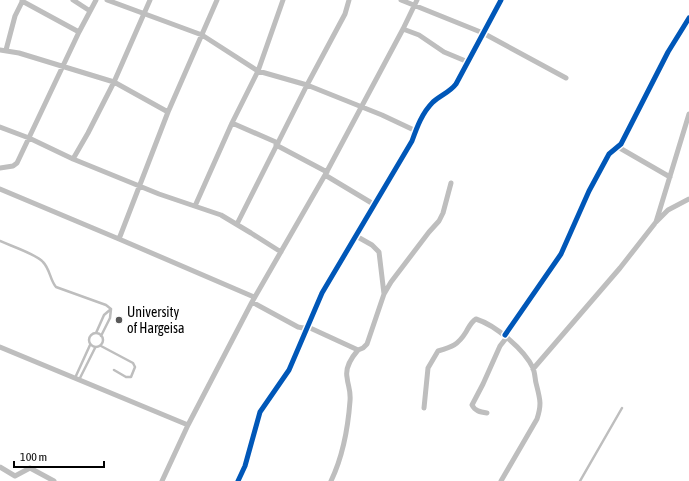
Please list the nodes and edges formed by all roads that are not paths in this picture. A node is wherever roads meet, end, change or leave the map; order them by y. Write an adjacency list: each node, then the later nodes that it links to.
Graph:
1 (73, 0): 12 (street)
2 (96, 0): 12 (street)
3 (107, 0): 13 (street)
4 (150, 0): 13 (street)
5 (217, 0): 18 (street)
6 (283, 0): 22 (street)
7 (349, 0): 25 (street)
8 (401, 0): 11 (street)
9 (501, 0): 17 (street)
10 (22, 1): 16 (street); 19 (street)
11 (416, 2): 15 (street); 17 (street)
12 (90, 11): 16 (street)
13 (143, 13): 18 (street); 24 (street)
14 (689, 18): 34 (street)
15 (403, 29): 20 (street); 26 (street)
16 (79, 32): 21 (street)
17 (483, 34): 20 (street); 23 (street)
18 (202, 35): 22 (street); 27 (street)
19 (3, 50): 21 (street)
20 (468, 62): 31 (street)
21 (63, 67): 24 (street); 32 (street)
22 (258, 71): 25 (street); 29 (street)
23 (566, 78)
24 (114, 82): 27 (street); 35 (street)
25 (307, 85): 26 (street); 33 (street)
26 (362, 106): 31 (street); 37 (street)
27 (168, 112): 40 (street)
28 (689, 114): 38 (street)
29 (232, 123): 33 (street); 44 (street)
30 (0, 127): 32 (street)
31 (416, 131): 43 (street)
32 (30, 138): 35 (street); 36 (street)
33 (277, 144): 37 (street); 46 (street)
34 (618, 147): 38 (street); 57 (street)
35 (73, 159): 40 (street)
36 (0, 168)
37 (326, 174): 43 (street); 50 (street)
38 (670, 177): 45 (street)
39 (451, 183): 51 (street)
40 (139, 186): 44 (street); 48 (street)
41 (0, 189): 48 (street)
42 (689, 199): 45 (street)
43 (375, 205): 47 (street)
44 (195, 206): 46 (street)
45 (656, 222): 63 (street)
46 (237, 224): 50 (street)
47 (356, 236): 51 (street); 54 (street)
48 (119, 239): 52 (street)
49 (0, 241): 53 (lane)
50 (281, 252): 52 (street)
51 (384, 294): 62 (street)
52 (253, 300): 54 (street); 69 (street)
53 (111, 309): 55 (lane); 56 (lane)
54 (308, 327): 62 (street); 73 (street)
55 (96, 333): 56 (lane); 58 (lane)
56 (101, 336): 59 (lane)
57 (506, 336): 63 (street); 66 (street); 68 (street)
58 (90, 345): 60 (lane); 65 (lane)
59 (100, 346): 60 (lane); 64 (lane)
60 (95, 348): 65 (lane)
61 (1, 349): 65 (street)
62 (358, 350): 74 (street)
63 (533, 369): 75 (street)
64 (114, 370)
65 (77, 379): 69 (street)
66 (424, 408)
67 (622, 408): 76 (lane)
68 (487, 413)
69 (188, 425): 72 (street)
70 (0, 467): 71 (street)
71 (54, 481)
72 (162, 481)
73 (238, 481)
74 (331, 481)
75 (502, 481)
76 (580, 481)

